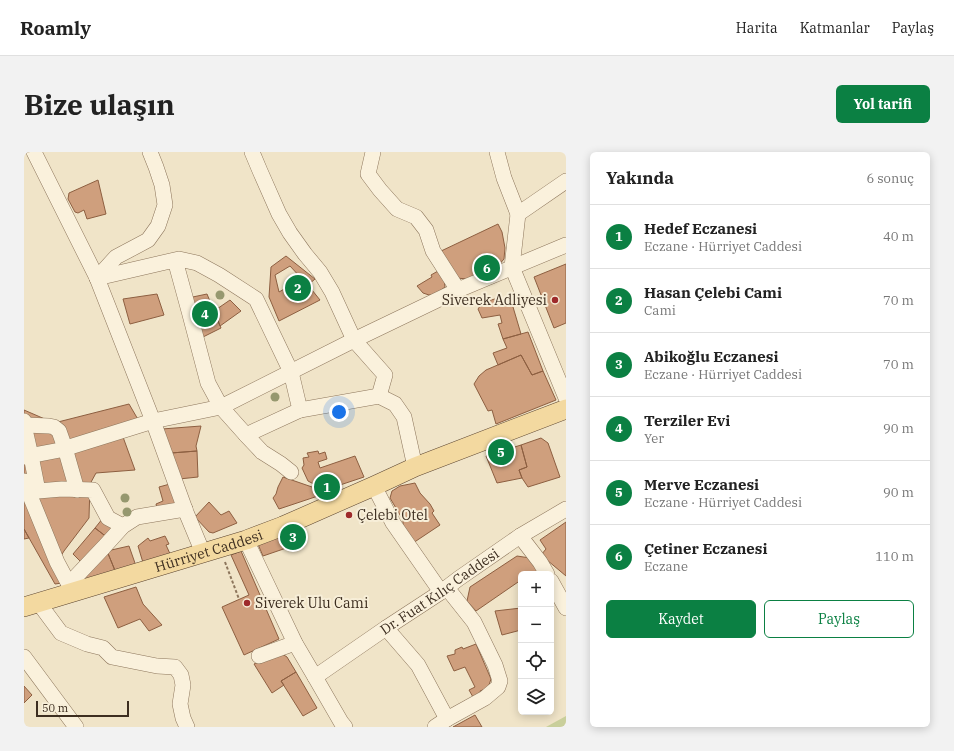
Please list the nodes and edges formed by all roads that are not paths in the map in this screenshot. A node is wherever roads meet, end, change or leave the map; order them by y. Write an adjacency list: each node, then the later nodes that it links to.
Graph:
1 (34, 152): 11 (street)
2 (150, 152): 11 (street)
3 (252, 152): 13 (street)
4 (373, 152): 12 (street)
5 (497, 152): 7 (street)
6 (566, 181): 7 (street)
7 (518, 214): 10 (street)
8 (566, 245): 10 (street)
9 (175, 260): 11 (street); 14 (street); 17 (street)
10 (512, 267): 12 (street); 16 (street)
11 (96, 278): 20 (street)
12 (458, 290): 13 (street)
13 (354, 340): 14 (street); 15 (street)
14 (291, 372): 17 (street); 19 (street)
15 (379, 396): 19 (street); 25 (street)
16 (566, 398)
17 (221, 407): 20 (street); 22 (street)
18 (566, 409): 25 (main road, Hürriyet Caddesi)
19 (300, 410): 22 (street)
20 (154, 421): 23 (street); 30 (street)
21 (24, 423): 23 (street); 24 (street)
22 (246, 435): 26 (street)
23 (65, 448): 24 (street); 29 (street)
24 (28, 457): 29 (street)
25 (415, 466): 28 (main road, Hürriyet Caddesi)
26 (291, 472)
27 (24, 481): 38 (street)
28 (374, 486): 34 (main road, Hürriyet Caddesi); 39 (street)
29 (77, 490): 32 (street)
30 (185, 509): 32 (street); 35 (street)
31 (566, 509): 33 (street, Dr. Fuat Kılıç Caddesi)
32 (123, 526): 38 (street)
33 (520, 536): 36 (street); 39 (street, Dr. Fuat Kılıç Caddesi)
34 (246, 540): 35 (main road, Hürriyet Caddesi); 43 (street)
35 (211, 550): 38 (main road, Hürriyet Caddesi)
36 (545, 571)
37 (554, 587): 41 (street)
38 (71, 588): 40 (main road, Hürriyet Caddesi)
39 (444, 590): 42 (street, Dr. Fuat Kılıç Caddesi); 47 (street)
40 (31, 605): 50 (street)
41 (566, 608)
42 (386, 628): 46 (street, Dr. Fuat Kılıç Caddesi); 47 (street)
43 (295, 643): 44 (street); 46 (street)
44 (259, 656)
45 (24, 657): 49 (street)
46 (315, 677): 48 (street)
47 (447, 719): 51 (street)
48 (341, 725)
49 (76, 727)
50 (187, 727)
51 (435, 727)

